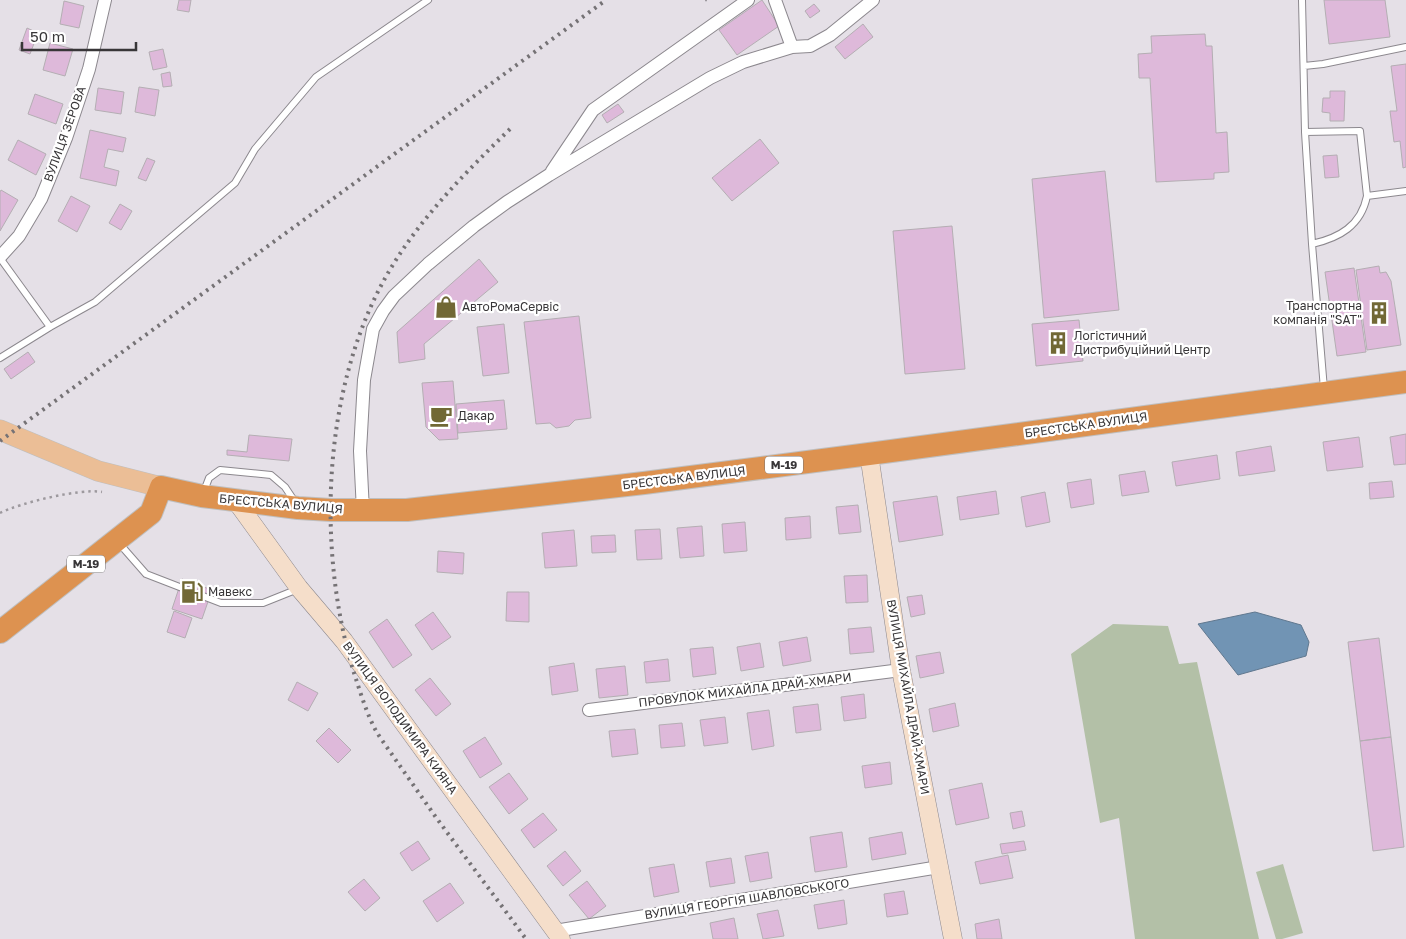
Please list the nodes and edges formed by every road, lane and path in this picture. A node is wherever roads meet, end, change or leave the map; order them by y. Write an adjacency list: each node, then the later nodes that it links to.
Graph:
1 (105, 0): 15 (street, ВУЛИЦЯ ЗЕРОВА)
2 (428, 0): 16 (lane)
3 (748, 0): 11 (street)
4 (774, 0): 7 (street)
5 (873, 0): 7 (street)
6 (1302, 0): 9 (lane)
7 (792, 47): 11 (street)
8 (1406, 47): 9 (lane)
9 (1304, 66): 10 (lane)
10 (1305, 132): 13 (lane); 14 (lane)
11 (549, 175): 27 (street)
12 (1406, 191): 13 (lane)
13 (1367, 196): 14 (lane)
14 (1312, 244): 19 (lane)
15 (0, 257): 16 (lane)
16 (50, 327): 17 (lane)
17 (0, 358)
18 (1406, 382): 19 (highway, БРЕСТСЬКА ВУЛИЦЯ / М-19)
19 (1324, 393): 21 (highway, БРЕСТСЬКА ВУЛИЦЯ / М-19)
20 (0, 430): 22 (main road, БРЕСТСЬКА ВУЛИЦЯ)
21 (869, 454): 27 (highway, БРЕСТСЬКА ВУЛИЦЯ / М-19); 32 (main road, ВУЛИЦЯ МИХАЙЛА ДРАЙ-ХМАРИ)
22 (161, 487): 24 (highway, БРЕСТСЬКА ВУЛИЦЯ / М-19); 29 (highway, М-19)
23 (103, 492): 28 (path)
24 (202, 496): 25 (highway, БРЕСТСЬКА ВУЛИЦЯ / М-19); 26 (lane)
25 (236, 501): 26 (highway, БРЕСТСЬКА ВУЛИЦЯ / М-19); 30 (main road, ВУЛИЦЯ ВОЛОДИМИРА КИЯНА)
26 (298, 508): 27 (highway, БРЕСТСЬКА ВУЛИЦЯ / М-19)
27 (363, 511)
28 (0, 513)
29 (116, 540): 30 (lane); 31 (highway, М-19)
30 (299, 588): 35 (main road, ВУЛИЦЯ ВОЛОДИМИРА КИЯНА)
31 (0, 632)
32 (901, 670): 33 (street, ПРОВУЛОК МИХАЙЛА ДРАЙ-ХМАРИ); 34 (main road, ВУЛИЦЯ МИХАЙЛА ДРАЙ-ХМАРИ)
33 (589, 710)
34 (939, 867): 35 (street, ВУЛИЦЯ ГЕОРГІЯ ШАВЛОВСЬКОГО); 36 (main road, ВУЛИЦЯ МИХАЙЛА ДРАЙ-ХМАРИ)
35 (558, 935)
36 (953, 939)

